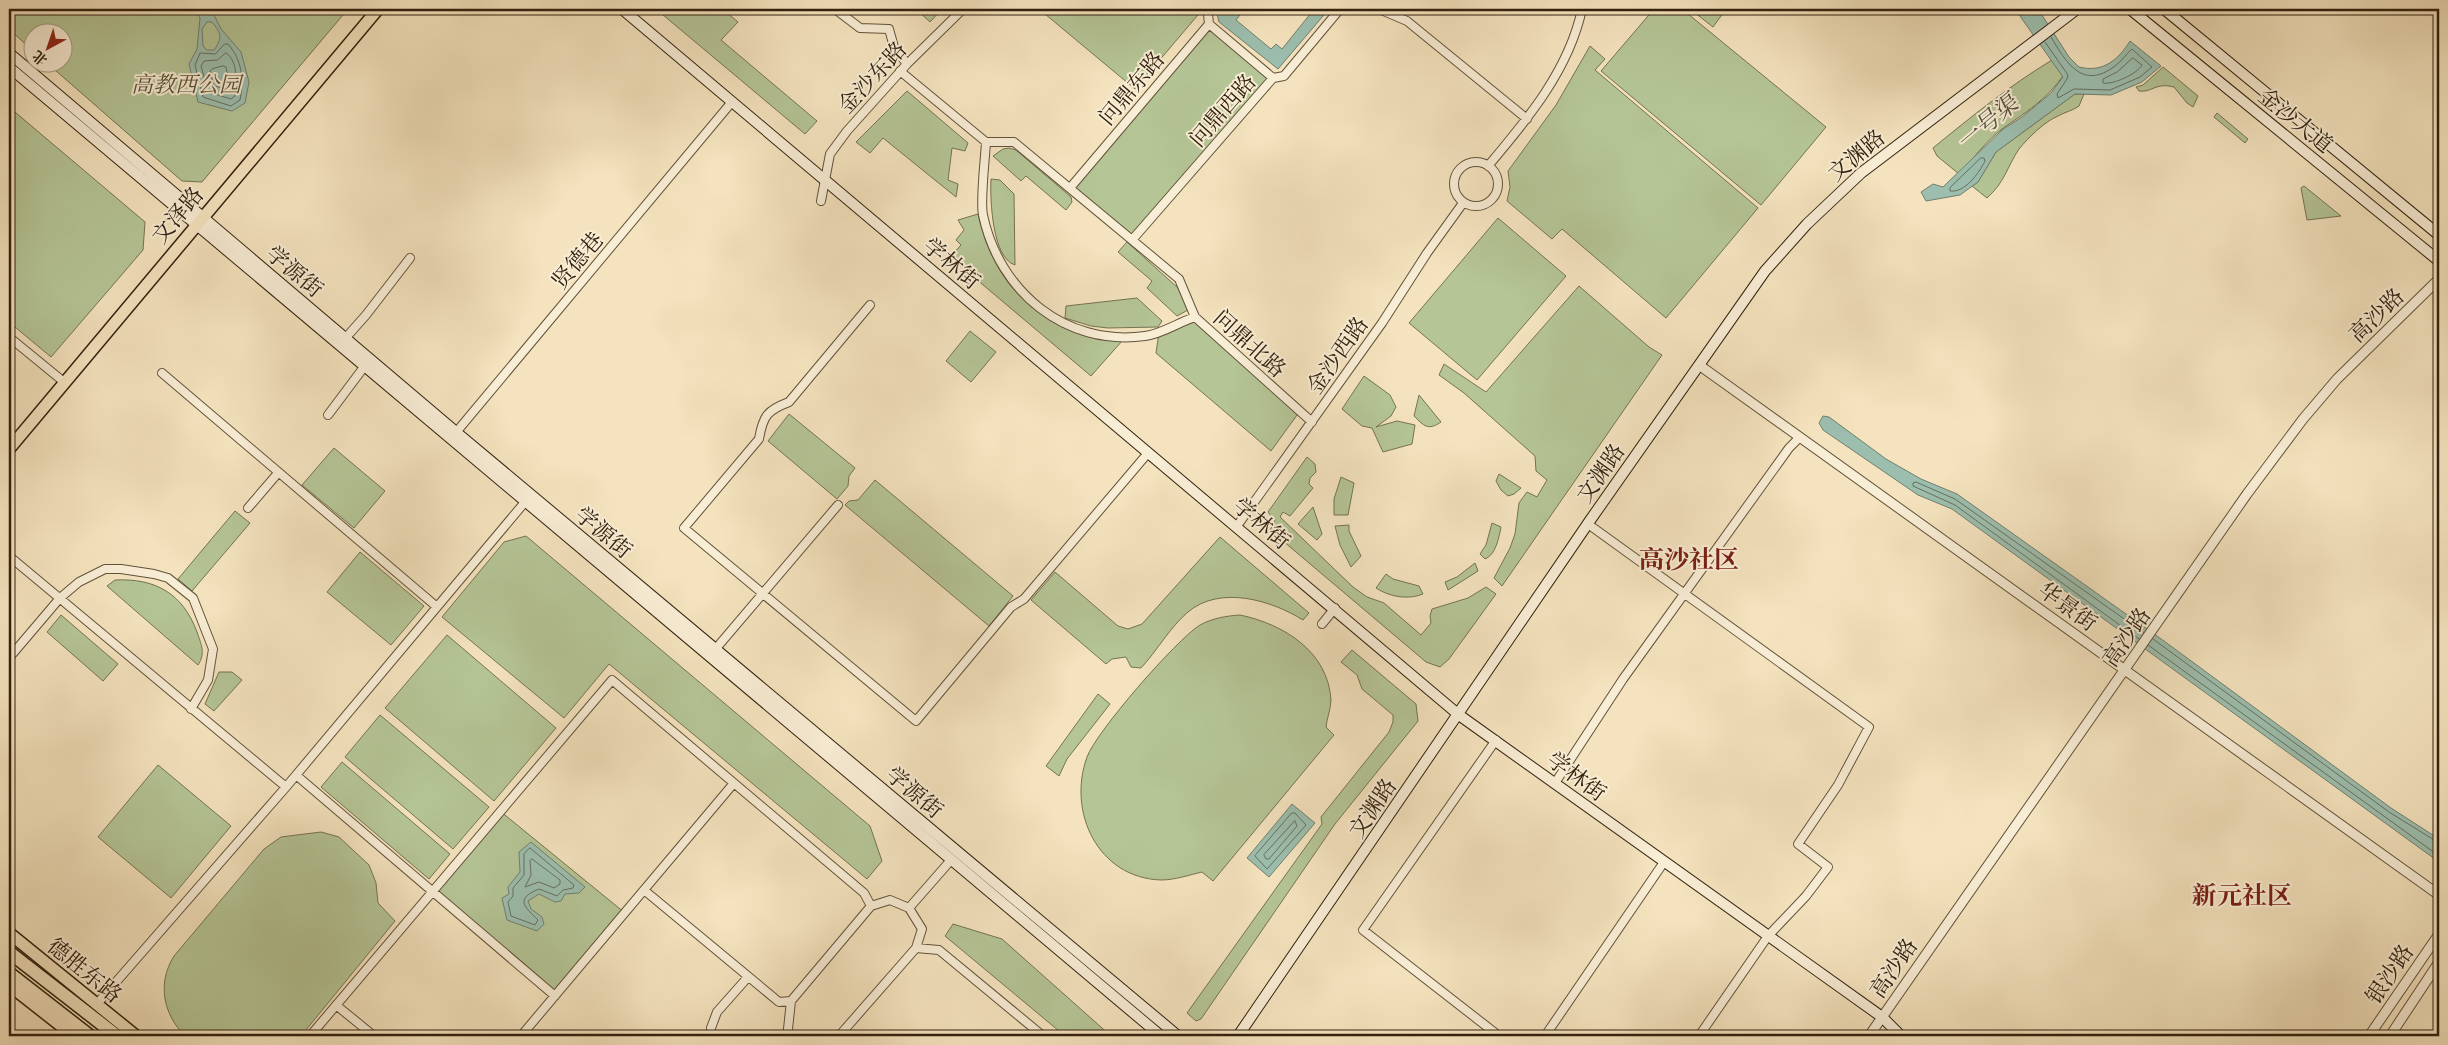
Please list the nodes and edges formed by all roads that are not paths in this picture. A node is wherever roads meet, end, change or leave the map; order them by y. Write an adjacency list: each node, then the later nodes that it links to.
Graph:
1 (378, 9): 26 (main road, 文泽路)
2 (622, 9): 18 (main road, 学林街)
3 (835, 9): 14 (street)
4 (964, 9): 14 (street, 金沙东路)
5 (1212, 9): 12 (street, 问鼎东路)
6 (1340, 9): 17 (street, 问鼎西路)
7 (1379, 9): 19 (street)
8 (1582, 9): 19 (street)
9 (2077, 9): 36 (main road, 文渊路)
10 (2130, 9): 30 (main road, 金沙大道)
11 (2164, 9): 27 (main road, 金沙大道)
12 (1209, 24): 17 (street); 23 (street, 问鼎东路)
13 (9, 53): 26 (main road, 学源街)
14 (907, 64): 16 (street, 金沙东路)
15 (9, 67): 26 (main road, 学源街)
16 (900, 71): 20 (street); 22 (street, 金沙东路)
17 (1273, 78): 28 (street, 问鼎西路)
18 (731, 103): 22 (main road, 学林街); 42 (street, 贤德巷)
19 (1527, 118): 21 (street)
20 (986, 142): 23 (street); 33 (street, 问鼎北路)
21 (1488, 166): 25 (street); 25 (street)
22 (825, 180): 24 (street, 金沙东路); 45 (main road, 学林街)
23 (1070, 188): 28 (street)
24 (821, 201)
25 (1463, 203): 41 (street, 金沙西路)
26 (199, 220): 35 (main road, 学源街); 39 (main road, 文泽路)
27 (2439, 235)
28 (1132, 240): 33 (street)
29 (410, 258): 35 (street)
30 (2439, 261)
31 (2439, 279): 61 (street, 高沙路)
32 (870, 305): 53 (street)
33 (1195, 317): 41 (street, 问鼎北路)
34 (9, 337): 39 (street)
35 (342, 342): 37 (main road, 学源街); 42 (main road, 学源街)
36 (1699, 364): 43 (street, 华景街); 50 (main road, 文渊路)
37 (364, 367): 40 (street); 42 (main road, 学源街)
38 (162, 373): 46 (street)
39 (64, 382): 44 (main road, 文泽路)
40 (328, 415)
41 (1312, 422): 51 (street, 金沙西路)
42 (453, 436): 47 (main road, 学源街); 59 (main road, 学源街)
43 (1800, 438): 54 (street); 61 (street, 华景街)
44 (9, 449)
45 (1148, 453): 51 (main road, 学林街); 53 (street)
46 (278, 473): 49 (street); 56 (street)
47 (525, 502): 56 (street); 59 (main road, 学源街)
48 (838, 505): 53 (street)
49 (248, 508)
50 (1588, 524): 54 (street); 63 (main road, 文渊路)
51 (1237, 526): 57 (main road, 学林街)
52 (9, 556): 55 (street)
53 (763, 592): 59 (street)
54 (1685, 594): 67 (street); 78 (street)
55 (60, 598): 60 (street); 62 (street); 62 (street)
56 (437, 607): 65 (street)
57 (1335, 608): 58 (street); 63 (main road, 学林街)
58 (1322, 624)
59 (712, 653): 69 (main road, 学源街); 102 (main road, 学源街)
60 (9, 658)
61 (2126, 671): 73 (street, 华景街); 89 (street, 高沙路)
62 (191, 709): 68 (street)
63 (1459, 715): 64 (main road, 学林街); 103 (main road, 文渊路)
64 (1496, 740): 67 (main road, 学林街); 104 (street)
65 (296, 775): 68 (street); 72 (street)
66 (734, 783): 71 (street); 72 (street); 74 (street)
67 (1555, 783): 70 (main road, 学林街)
68 (286, 788): 87 (street)
69 (951, 860): 75 (street); 101 (main road, 学源街)
70 (1664, 862): 78 (main road, 学林街); 105 (street)
71 (644, 890): 83 (street); 85 (street)
72 (432, 892): 85 (street); 88 (street)
73 (2439, 895)
74 (870, 906): 75 (street); 86 (street)
75 (909, 908): 79 (street)
76 (9, 933): 87 (main road, 德胜东路)
77 (2439, 934): 109 (street, 银沙路)
78 (1768, 936): 89 (main road, 学林街); 106 (street)
79 (916, 948): 99 (street); 100 (street)
80 (9, 952): 94 (highway)
81 (2439, 962): 110 (street, 银沙路)
82 (9, 973): 93 (highway)
83 (748, 977): 86 (street); 90 (street)
84 (9, 985): 92 (main road)
85 (555, 996): 98 (street)
86 (791, 1001): 91 (street)
87 (96, 1005): 95 (main road, 德胜东路)
88 (336, 1005): 96 (street); 97 (street)
89 (1882, 1017): 107 (street, 高沙路); 108 (main road, 学林街)
90 (711, 1028)
91 (788, 1029)
92 (74, 1036)
93 (90, 1036)
94 (117, 1036)
95 (136, 1036)
96 (310, 1036)
97 (374, 1036)
98 (521, 1036)
99 (839, 1036)
100 (1043, 1036)
101 (1161, 1036)
102 (1178, 1036)
103 (1238, 1036)
104 (1499, 1036)
105 (1545, 1036)
106 (1699, 1036)
107 (1869, 1036)
108 (1901, 1036)
109 (2369, 1036)
110 (2390, 1036)

